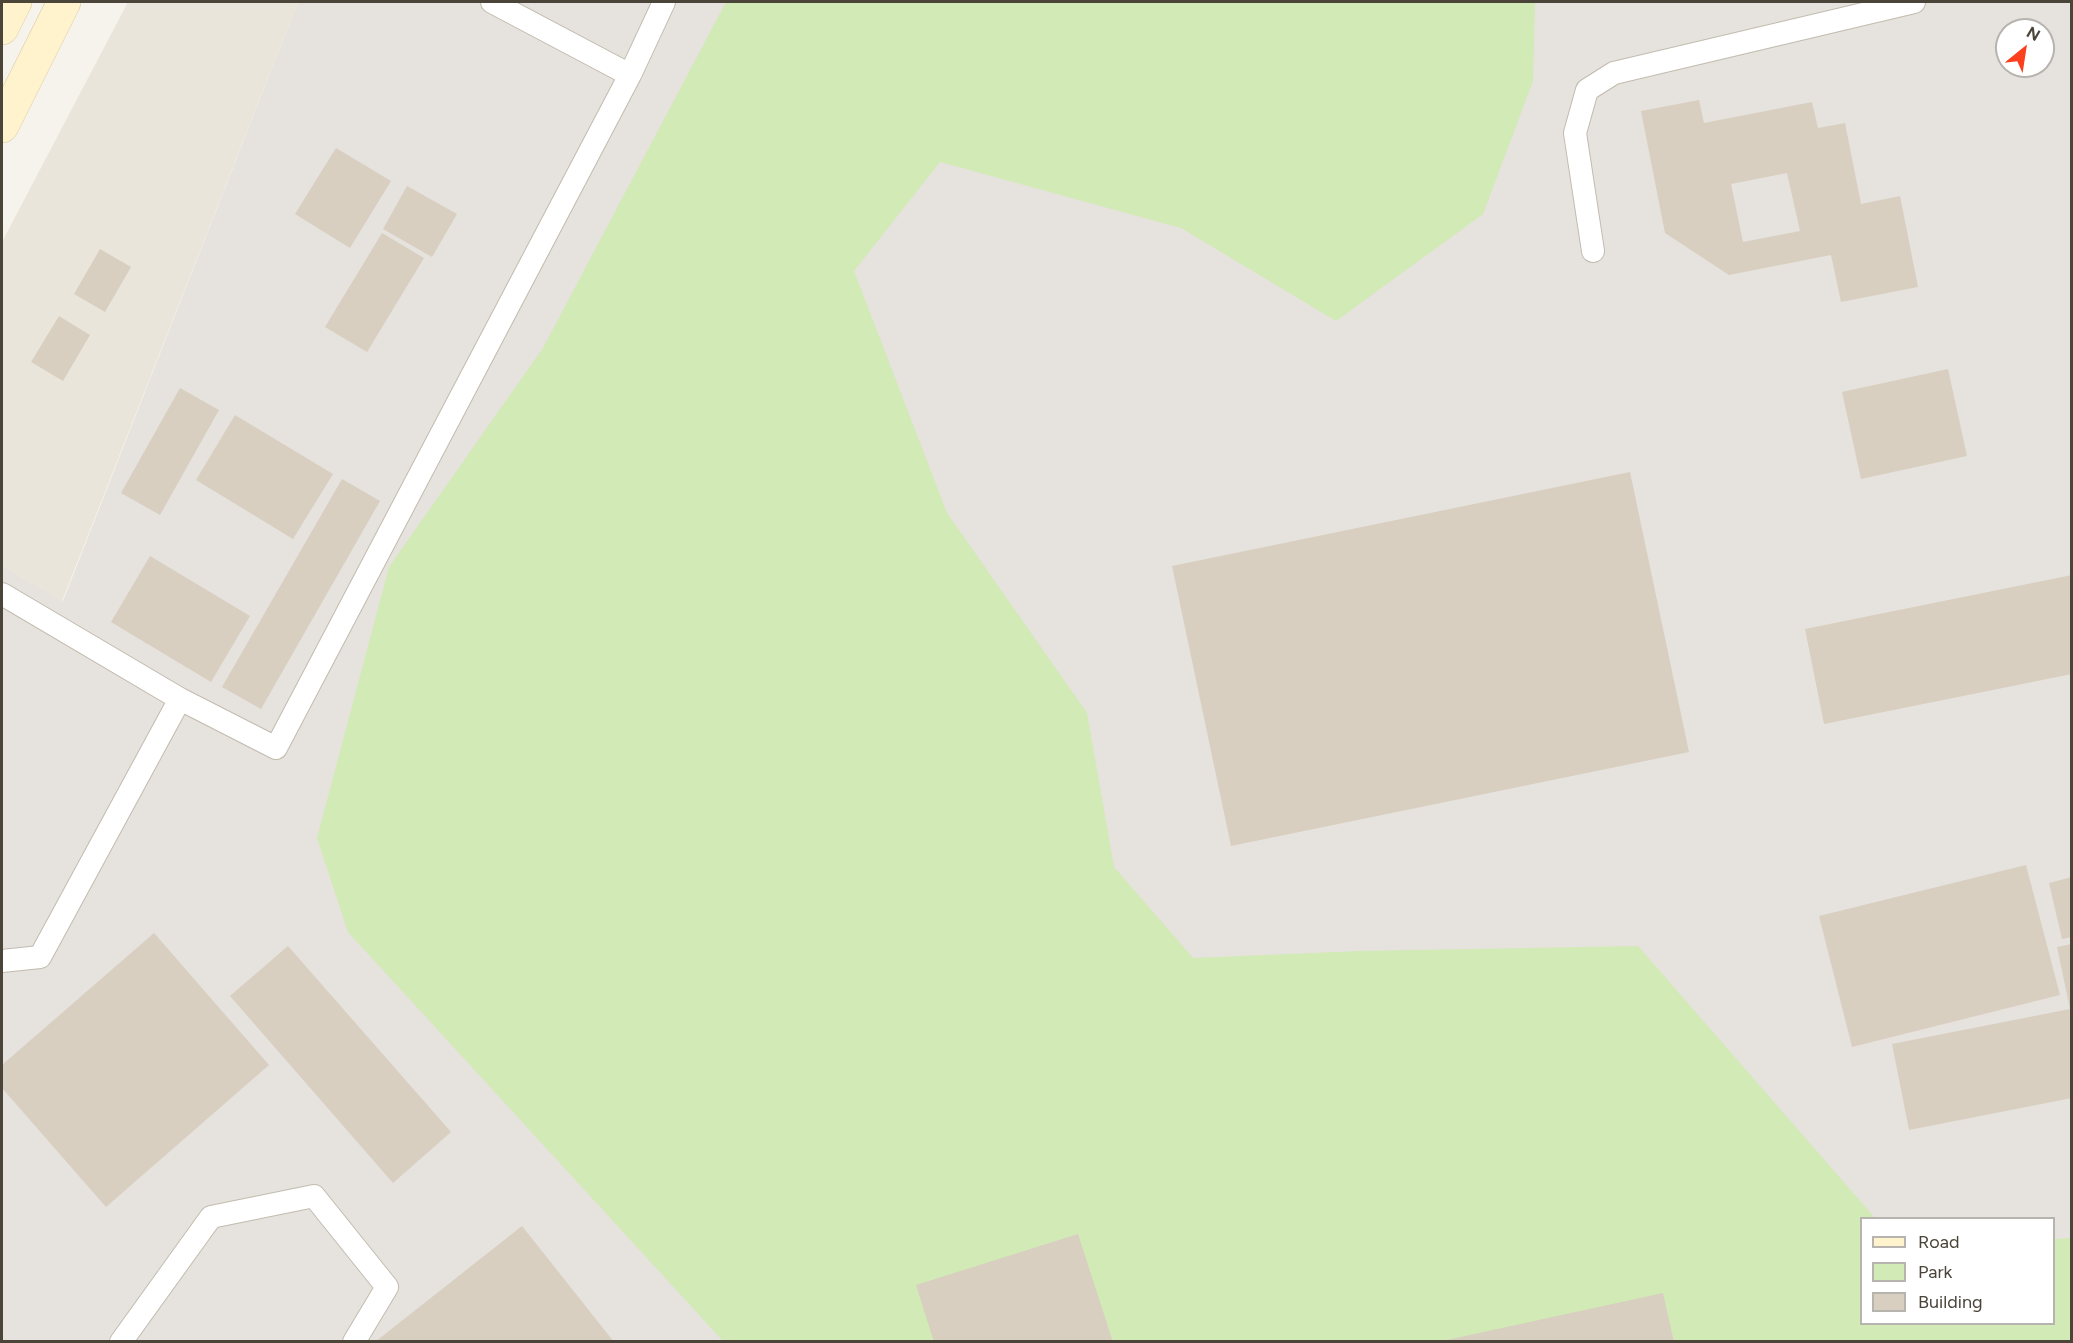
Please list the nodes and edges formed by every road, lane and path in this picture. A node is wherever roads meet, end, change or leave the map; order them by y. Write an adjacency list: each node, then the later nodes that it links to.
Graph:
1 (15, 2): 6 (main road)
2 (64, 2): 8 (main road)
3 (492, 2): 7 (lane)
4 (664, 2): 7 (lane)
5 (1914, 2): 9 (lane)
6 (2, 28)
7 (630, 75): 11 (lane)
8 (2, 126)
9 (1593, 251)
10 (2, 594): 11 (lane)
11 (180, 699): 12 (lane)
12 (2, 961)
13 (121, 1341): 14 (lane)
14 (354, 1341)

